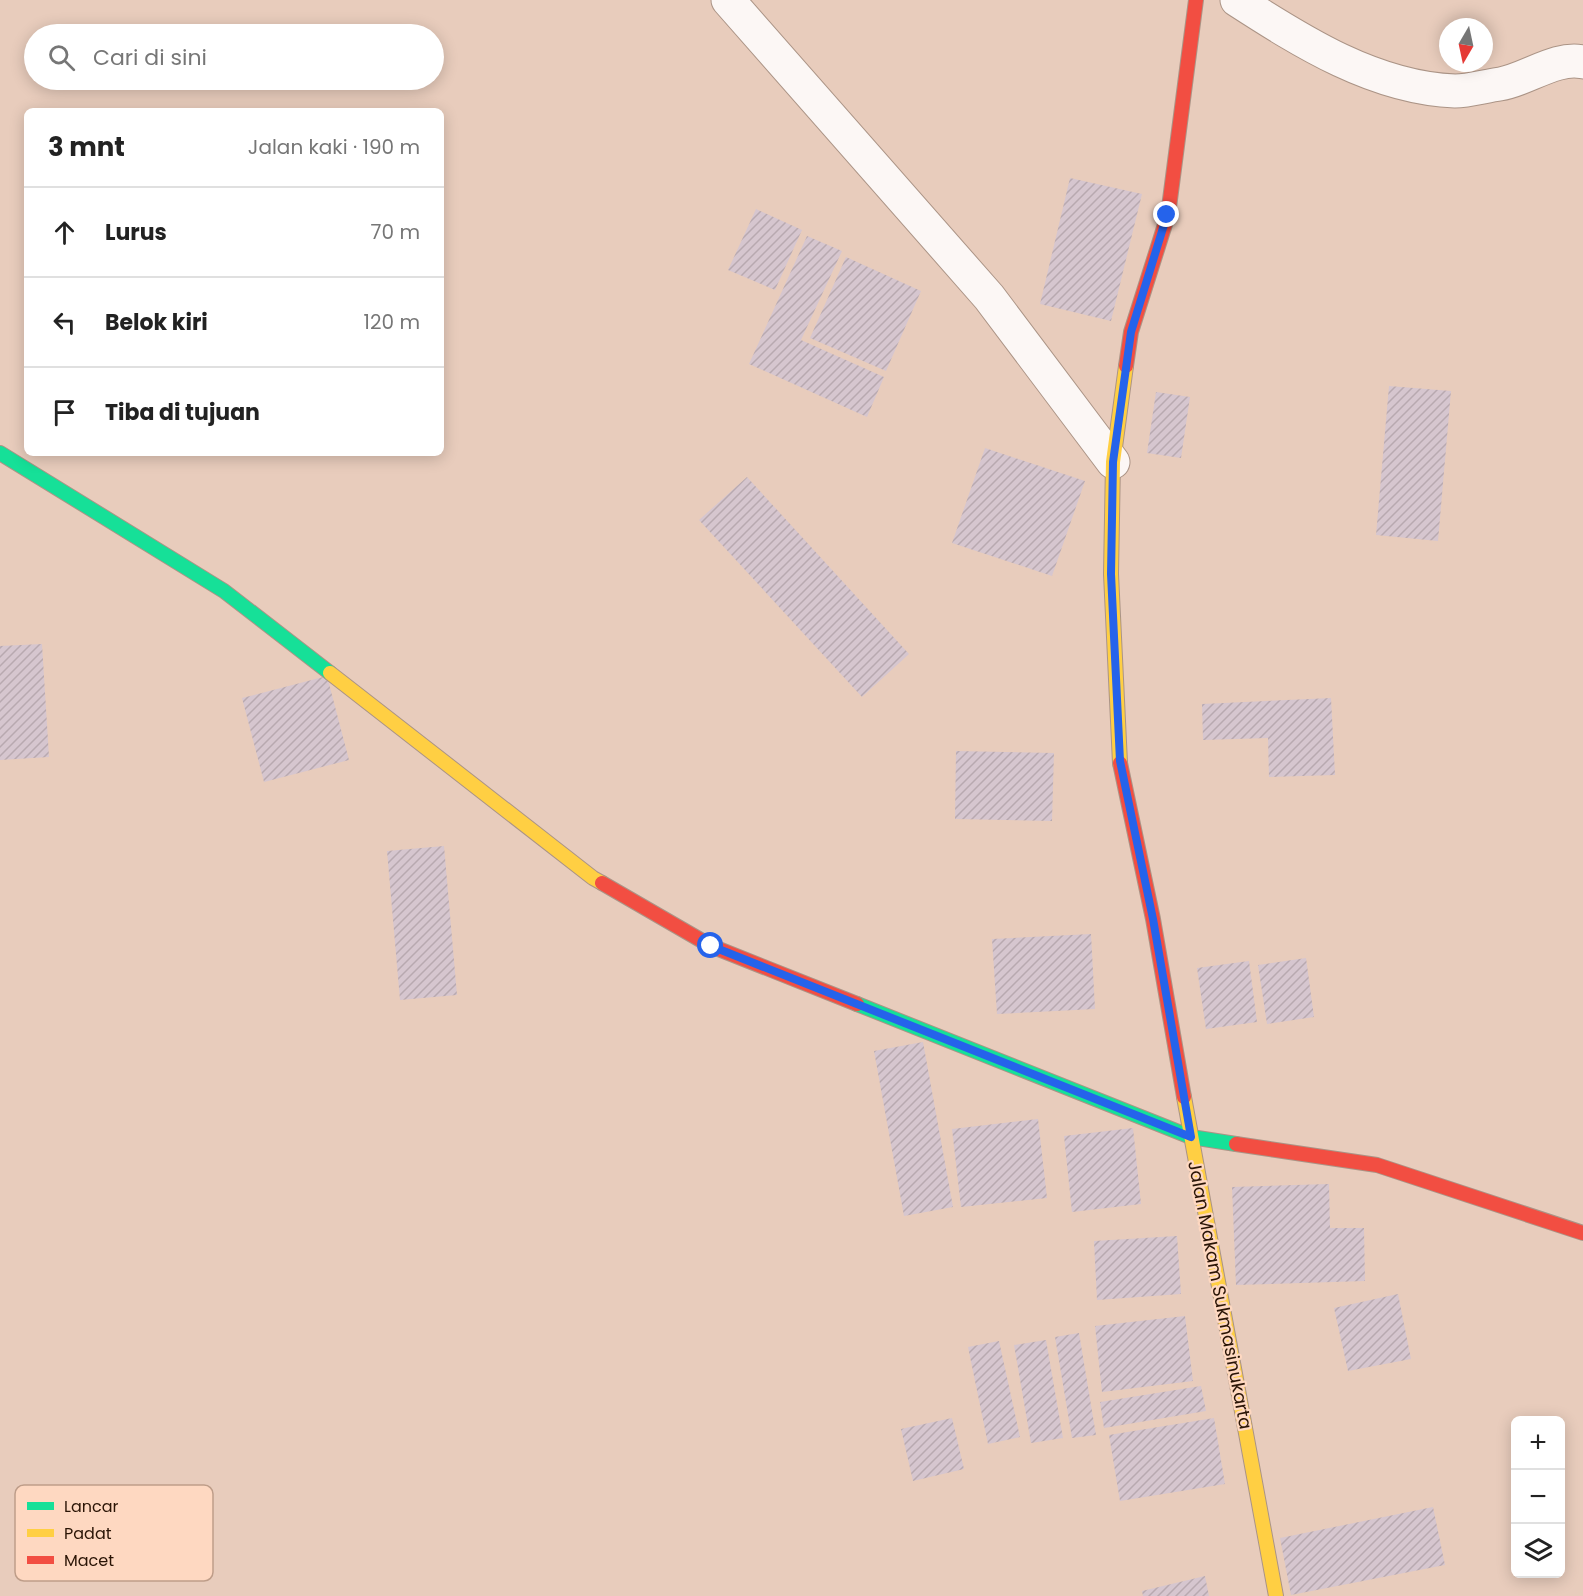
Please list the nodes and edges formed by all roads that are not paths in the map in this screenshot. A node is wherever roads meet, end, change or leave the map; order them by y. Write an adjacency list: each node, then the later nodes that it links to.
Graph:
1 (728, 0): 6 (street)
2 (1196, 0): 6 (street, Jalan Makam Sukmasinukarta)
3 (1237, 0): 4 (street)
4 (1583, 62)
5 (0, 453): 7 (street)
6 (1113, 462): 7 (street, Jalan Makam Sukmasinukarta)
7 (1191, 1137): 8 (street); 9 (street, Jalan Makam Sukmasinukarta)
8 (1583, 1233)
9 (1276, 1596)

